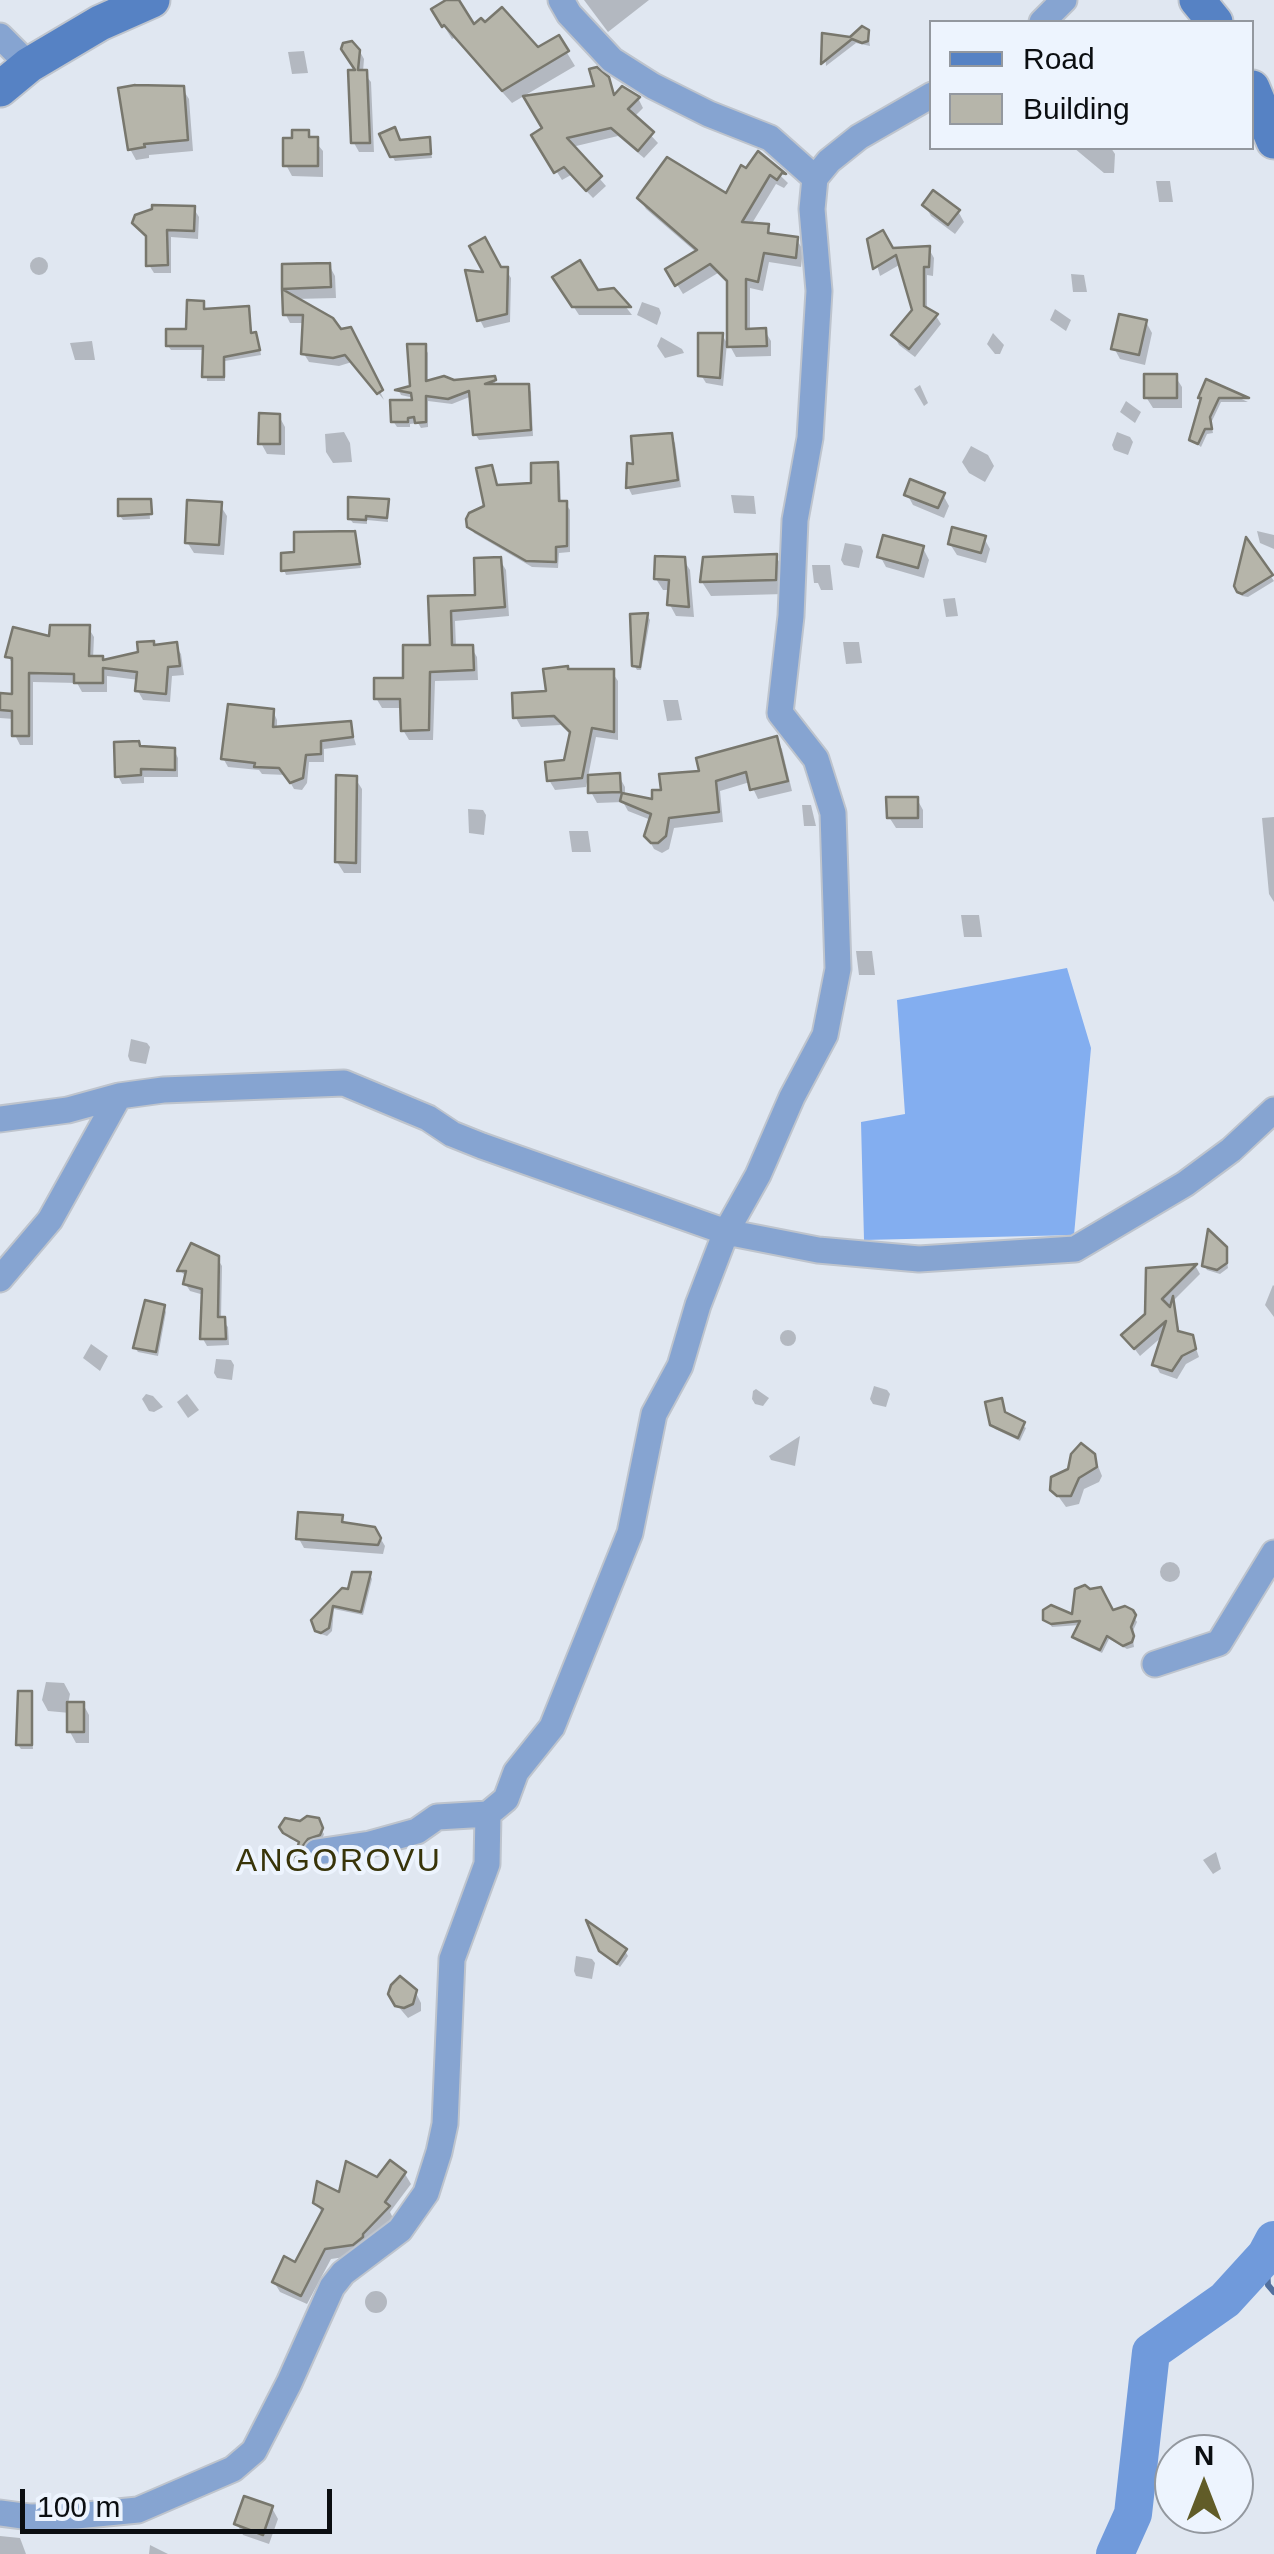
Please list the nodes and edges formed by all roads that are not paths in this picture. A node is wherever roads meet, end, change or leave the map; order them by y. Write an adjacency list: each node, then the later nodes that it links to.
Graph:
1 (152, 0): 8 (street)
2 (561, 0): 13 (street)
3 (1064, 0): 5 (street)
4 (1197, 0): 6 (street)
5 (1044, 20)
6 (1213, 20)
7 (0, 36): 8 (street)
8 (30, 66): 9 (street)
9 (0, 89)
10 (1254, 93): 12 (street)
11 (929, 96): 13 (street)
12 (1274, 141)
13 (815, 178): 17 (street)
14 (119, 1096): 16 (street); 17 (street); 18 (street)
15 (1274, 1110): 17 (street)
16 (0, 1119)
17 (726, 1232): 21 (street)
18 (0, 1279)
19 (1274, 1553): 20 (street)
20 (1156, 1664)
21 (488, 1814): 22 (street); 23 (street)
22 (317, 1852)
23 (0, 2514)

